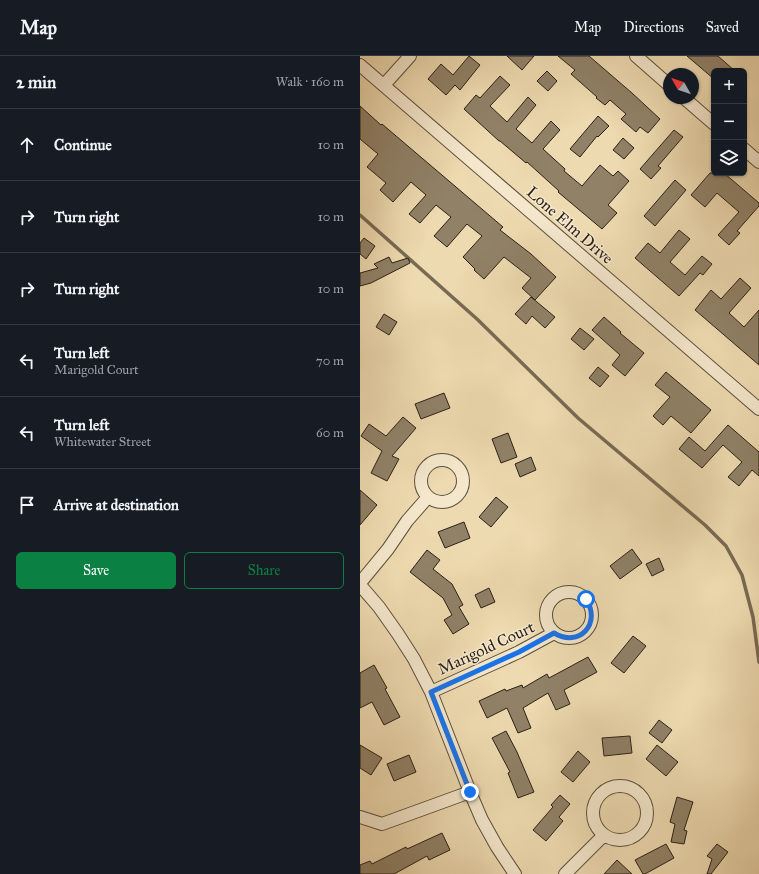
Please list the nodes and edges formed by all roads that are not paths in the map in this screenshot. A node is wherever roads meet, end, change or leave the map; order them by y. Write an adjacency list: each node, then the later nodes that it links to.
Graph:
1 (410, 56): 5 (street)
2 (636, 56): 4 (street)
3 (360, 65): 5 (street, Lone Elm Drive)
4 (663, 80)
5 (384, 85): 10 (street, Lone Elm Drive)
6 (691, 104): 7 (street)
7 (711, 121)
8 (747, 152): 9 (street)
9 (759, 162)
10 (759, 408)
11 (428, 497): 12 (street)
12 (360, 584): 14 (street)
13 (554, 633): 14 (street, Marigold Court)
14 (431, 692): 15 (street)
15 (470, 792): 16 (street); 18 (street)
16 (360, 817)
17 (604, 835): 17 (street); 19 (street)
18 (515, 874)
19 (565, 874)

